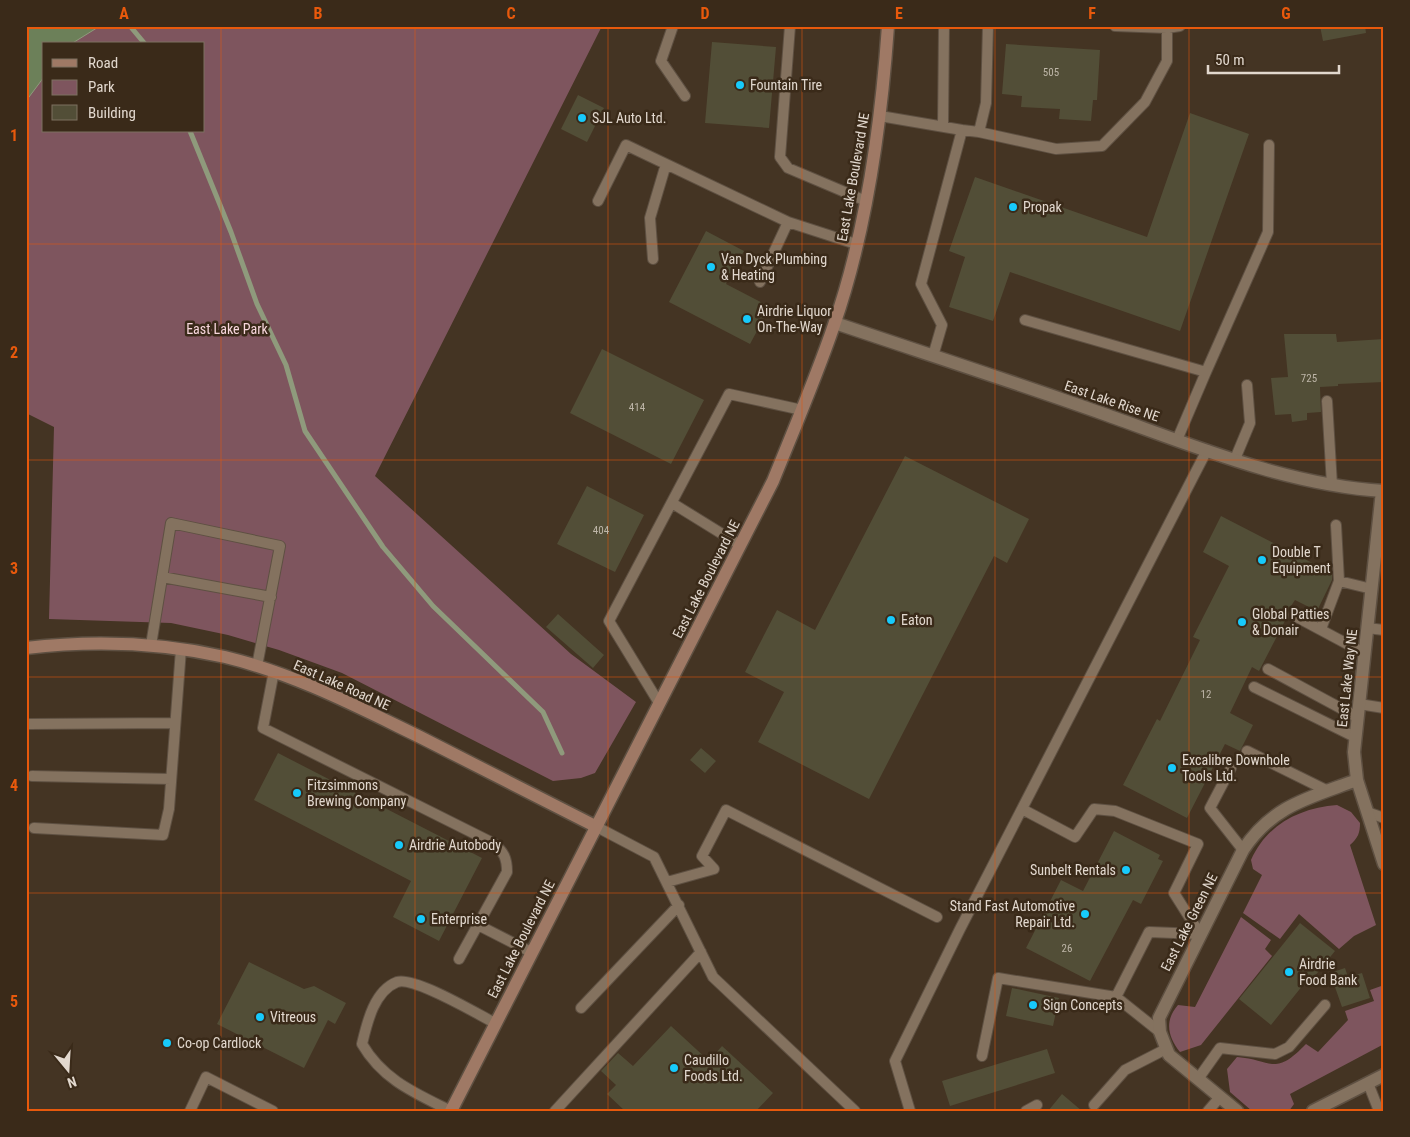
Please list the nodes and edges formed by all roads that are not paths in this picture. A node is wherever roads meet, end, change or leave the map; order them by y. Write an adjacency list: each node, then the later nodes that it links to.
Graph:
1 (673, 26): 9 (lane)
2 (790, 26): 17 (lane)
3 (888, 26): 10 (main road, East Lake Boulevard NE)
4 (944, 26): 11 (lane)
5 (988, 26): 13 (lane)
6 (1115, 26): 8 (lane)
7 (1180, 26): 8 (lane)
8 (1168, 28): 13 (lane)
9 (685, 96)
10 (880, 116): 11 (lane); 17 (main road, East Lake Boulevard NE)
11 (943, 127): 12 (lane)
12 (962, 130): 13 (lane); 24 (lane)
13 (979, 132)
14 (1269, 146): 25 (lane)
15 (666, 164): 16 (lane); 18 (lane); 20 (lane)
16 (598, 200)
17 (866, 201): 19 (main road, East Lake Boulevard NE)
18 (788, 222): 19 (lane); 21 (lane)
19 (856, 244): 23 (main road, East Lake Boulevard NE)
20 (653, 260)
21 (760, 282)
22 (1025, 320): 25 (lane)
23 (835, 323): 24 (street, East Lake Rise NE); 28 (main road, East Lake Boulevard NE)
24 (933, 356): 29 (street, East Lake Rise NE)
25 (1206, 372): 29 (lane)
26 (1246, 386): 31 (lane)
27 (1327, 401): 32 (lane)
28 (802, 410): 34 (lane); 36 (main road, East Lake Boulevard NE)
29 (1177, 440): 30 (street, East Lake Rise NE)
30 (1207, 450): 31 (street, East Lake Rise NE); 65 (lane)
31 (1235, 459): 32 (street, East Lake Rise NE)
32 (1332, 485): 33 (street, East Lake Rise NE)
33 (1383, 491): 39 (street, East Lake Way NE)
34 (672, 503): 36 (lane); 53 (lane)
35 (1336, 525): 38 (lane)
36 (740, 545): 53 (main road, East Lake Boulevard NE)
37 (162, 577): 40 (lane); 40 (lane); 45 (lane)
38 (1339, 581): 39 (lane); 43 (lane)
39 (1372, 589): 42 (street, East Lake Way NE)
40 (271, 597): 49 (lane)
41 (1293, 615): 43 (lane)
42 (1367, 628): 44 (lane); 48 (street, East Lake Way NE)
43 (1320, 629): 48 (lane)
44 (1384, 630)
45 (150, 645): 46 (main road, East Lake Road NE); 47 (main road, East Lake Road NE)
46 (26, 648)
47 (181, 649): 49 (main road, East Lake Road NE); 56 (lane)
48 (1364, 653): 55 (street, East Lake Way NE)
49 (257, 666): 51 (main road, East Lake Road NE)
50 (1268, 669): 55 (lane)
51 (274, 671): 68 (main road, East Lake Road NE); 75 (lane)
52 (1254, 687): 58 (lane)
53 (659, 703): 68 (main road, East Lake Boulevard NE)
54 (1384, 708): 55 (lane)
55 (1358, 710): 58 (street, East Lake Way NE)
56 (175, 723): 57 (lane); 62 (lane)
57 (29, 724)
58 (1355, 737): 63 (street, East Lake Way NE)
59 (1247, 751): 64 (lane)
60 (1231, 768): 70 (lane)
61 (32, 776): 62 (lane)
62 (171, 780): 69 (lane)
63 (1356, 780): 64 (street, East Lake Green NE); 66 (street, East Lake Way NE)
64 (1328, 791): 70 (street, East Lake Green NE)
65 (1022, 809): 76 (lane); 99 (lane)
66 (1367, 812): 67 (lane); 71 (street, East Lake Way NE)
67 (1384, 818)
68 (595, 826): 72 (lane); 77 (main road, East Lake Boulevard NE)
69 (34, 828)
70 (1243, 850): 76 (street, East Lake Green NE)
71 (1384, 864)
72 (667, 882): 73 (lane); 74 (lane)
73 (679, 905): 78 (lane); 82 (lane)
74 (937, 917)
75 (478, 925): 77 (lane); 79 (lane)
76 (1200, 934): 80 (lane); 84 (street, East Lake Green NE)
77 (532, 952): 83 (main road, East Lake Boulevard NE)
78 (701, 952): 97 (lane); 98 (lane)
79 (459, 959)
80 (1116, 997): 84 (lane); 86 (lane)
81 (1325, 1005): 88 (lane)
82 (581, 1008)
83 (495, 1023): 96 (main road, East Lake Boulevard NE); 96 (lane)
84 (1160, 1032): 85 (street, East Lake Green NE)
85 (1166, 1049): 88 (street, East Lake Green NE); 92 (lane)
86 (982, 1056)
87 (1384, 1076): 89 (street)
88 (1198, 1079): 90 (street, East Lake Green NE)
89 (1368, 1083): 93 (street); 103 (lane)
90 (1220, 1097): 101 (lane); 102 (street, East Lake Green NE)
91 (1037, 1105): 100 (lane)
92 (1094, 1105)
93 (1318, 1109)
94 (190, 1111): 95 (lane)
95 (273, 1111)
96 (451, 1111)
97 (555, 1111)
98 (855, 1111)
99 (910, 1111)
100 (1026, 1111)
101 (1208, 1111)
102 (1237, 1111)
103 (1379, 1111)

